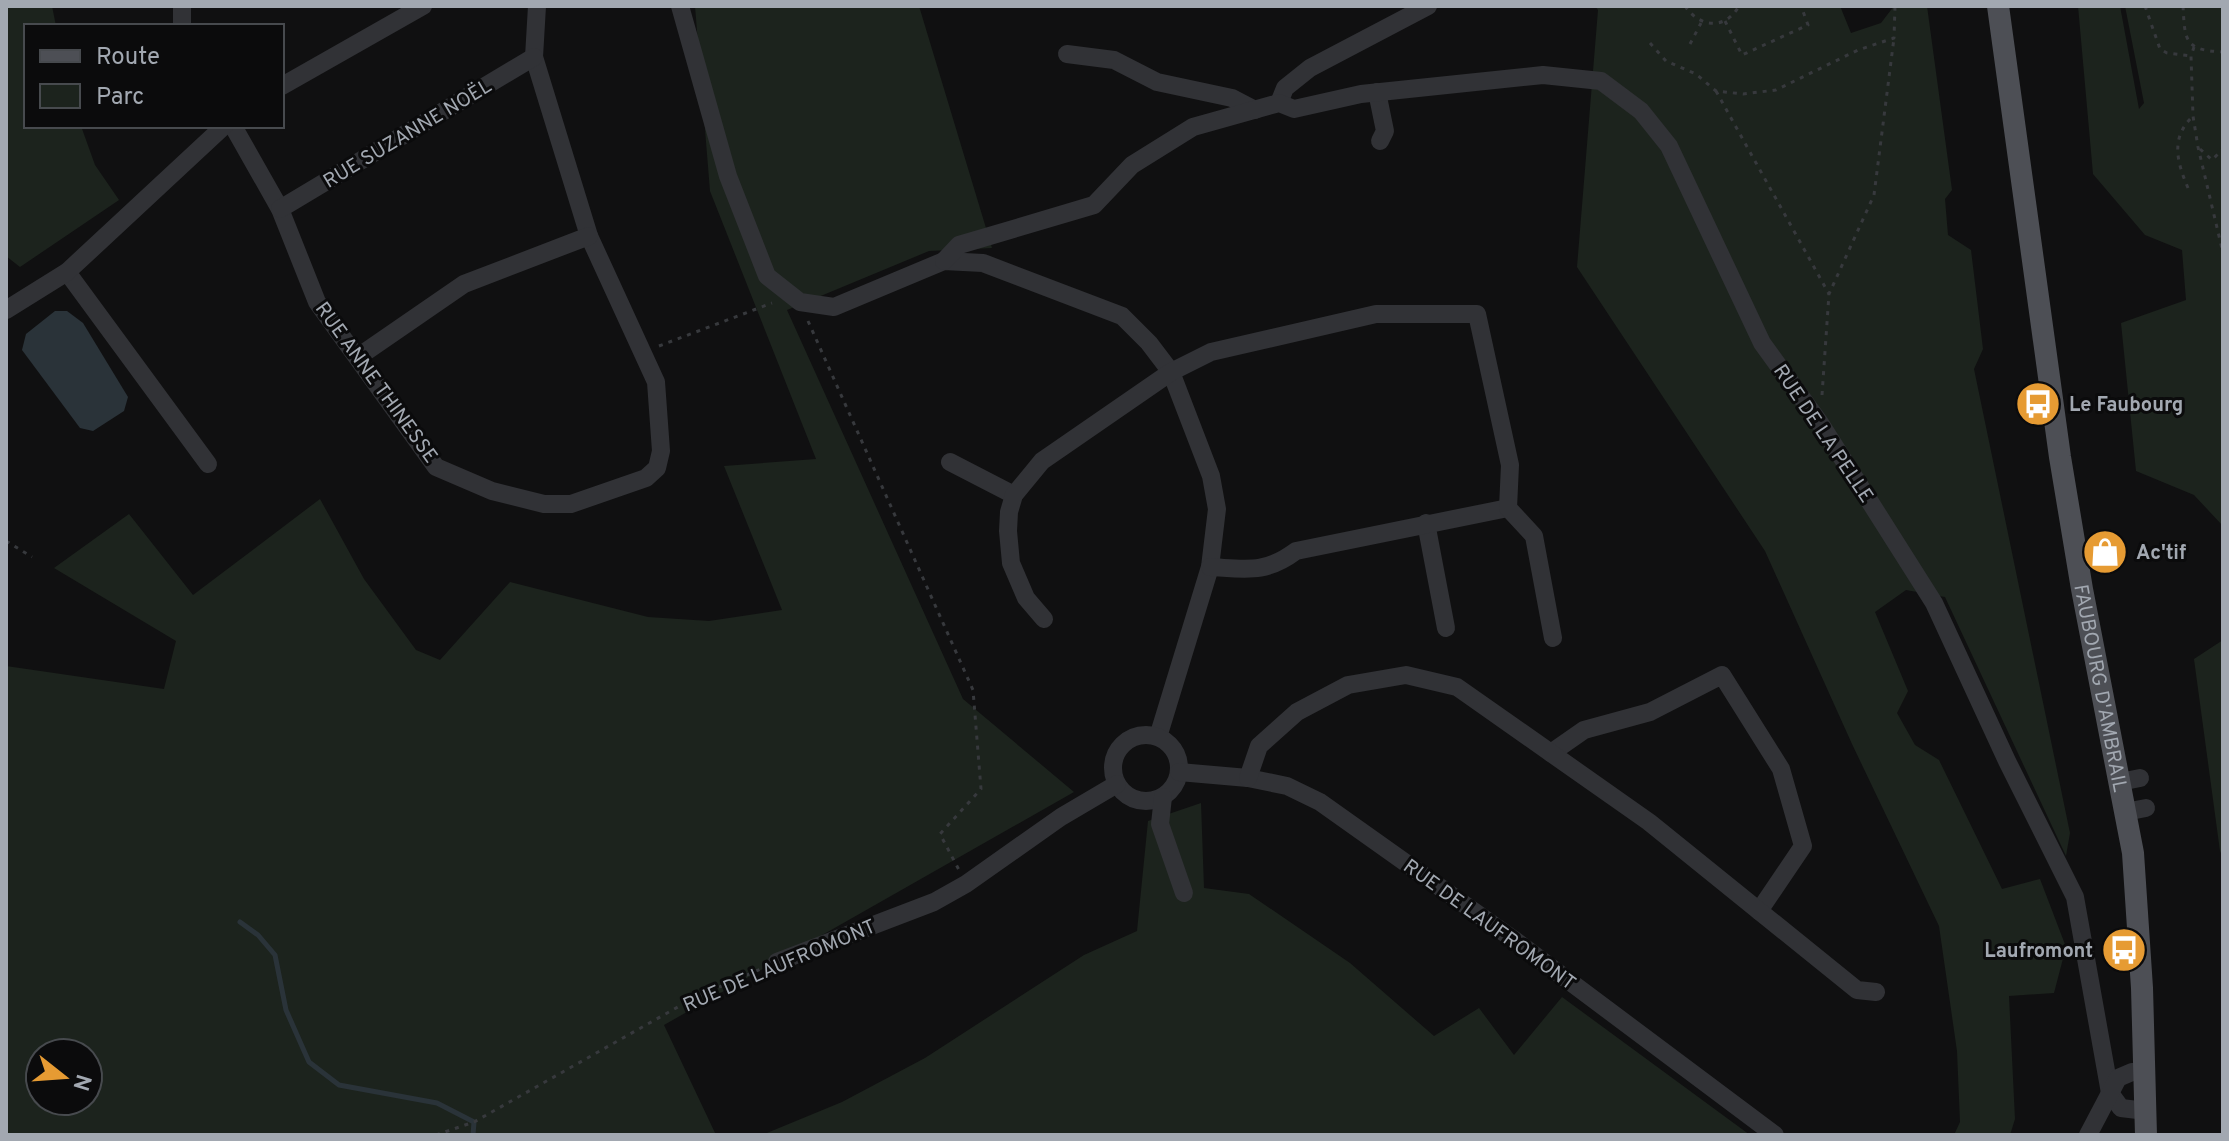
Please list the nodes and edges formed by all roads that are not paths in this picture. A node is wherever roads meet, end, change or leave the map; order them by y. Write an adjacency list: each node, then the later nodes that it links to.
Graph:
1 (423, 6): 8 (street)
2 (537, 6): 7 (street, RUE ANNE THINESSE)
3 (680, 6): 17 (street, RUE DE LA PELLE)
4 (1428, 6): 10 (street)
5 (1998, 6): 41 (main road, FAUBOURG D'AMBRAIL)
6 (1067, 54): 11 (street)
7 (534, 57): 15 (street, RUE SUZANNE NOËL); 16 (street, RUE ANNE THINESSE)
8 (284, 85)
9 (1377, 92): 10 (street, RUE DE LA PELLE); 14 (street); 42 (street, RUE DE LA PELLE)
10 (1279, 103): 11 (street, RUE DE LA PELLE)
11 (1255, 110): 17 (street, RUE DE LA PELLE)
12 (222, 128): 18 (street)
13 (234, 128): 15 (street, RUE ANNE THINESSE)
14 (1380, 141)
15 (280, 209): 20 (street, RUE ANNE THINESSE)
16 (589, 236): 20 (street); 20 (street, RUE ANNE THINESSE)
17 (944, 261): 21 (street)
18 (67, 272): 19 (street); 23 (street)
19 (6, 310)
20 (358, 357)
21 (1171, 372): 24 (street); 25 (street); 27 (street)
22 (950, 462): 24 (street)
23 (208, 464)
24 (1014, 495): 28 (street)
25 (1508, 508): 26 (street); 30 (street)
26 (1426, 523): 27 (street); 29 (street)
27 (1210, 567): 31 (street)
28 (1044, 619)
29 (1446, 628)
30 (1553, 638)
31 (1158, 737): 33 (street); 35 (street)
32 (1551, 753): 34 (street); 38 (street); 38 (street)
33 (1179, 772): 34 (street, RUE DE LAUFROMONT); 36 (street)
34 (1248, 778): 44 (street, RUE DE LAUFROMONT)
35 (1117, 784): 36 (street); 39 (street, RUE DE LAUFROMONT)
36 (1163, 797): 37 (street)
37 (1184, 893)
38 (1759, 911): 40 (street)
39 (777, 962)
40 (1876, 992)
41 (2145, 1072): 42 (street); 43 (main road, FAUBOURG D'AMBRAIL)
42 (2115, 1100): 43 (street); 45 (street)
43 (2146, 1111): 46 (main road, FAUBOURG D'AMBRAIL)
44 (1775, 1135)
45 (2088, 1135)
46 (2146, 1135)

